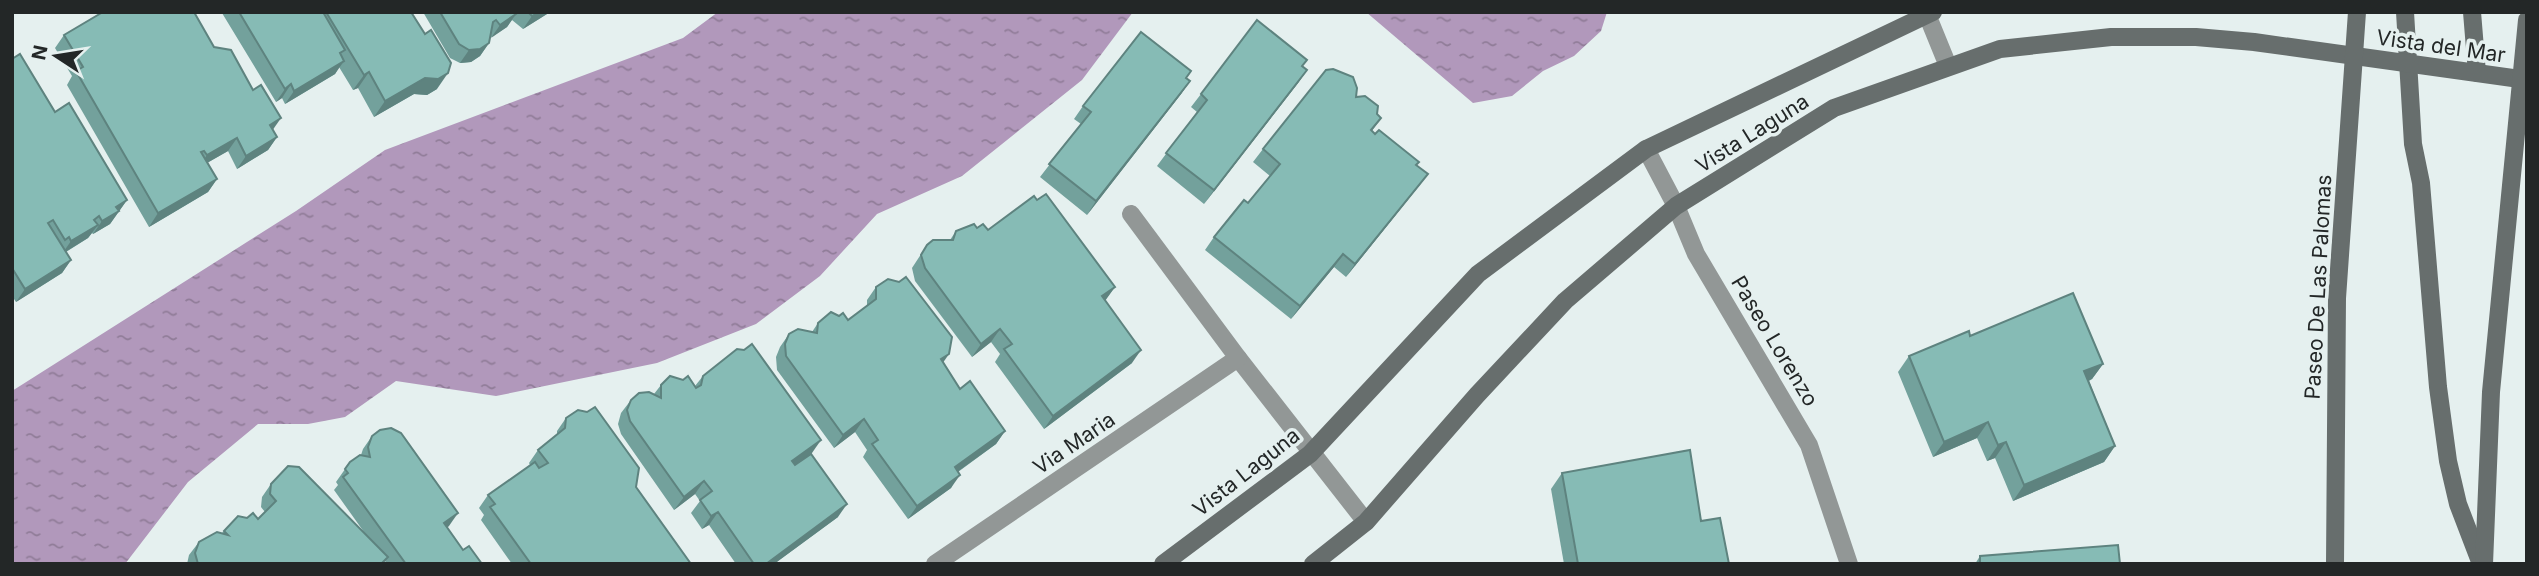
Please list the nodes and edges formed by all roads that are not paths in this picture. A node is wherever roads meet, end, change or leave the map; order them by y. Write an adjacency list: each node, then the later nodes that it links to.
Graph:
1 (2357, 12): 6 (street, Paseo De Las Palomas)
2 (2404, 12): 7 (street)
3 (2472, 12): 9 (street)
4 (1928, 13): 8 (street); 11 (street, Vista Laguna)
5 (2527, 20): 10 (street)
6 (2353, 57): 7 (street, Vista del Mar); 8 (street, Vista Laguna); 21 (street, Paseo De Las Palomas)
7 (2408, 64): 9 (street, Vista del Mar); 22 (street)
8 (1948, 66): 12 (street, Vista Laguna)
9 (2477, 73): 10 (street, Vista del Mar)
10 (2524, 80): 22 (street)
11 (1646, 149): 12 (street, Paseo Lorenzo); 15 (street, Vista Laguna)
12 (1676, 206): 16 (street, Vista Laguna); 20 (street, Paseo Lorenzo)
13 (1131, 214): 14 (street)
14 (1238, 358): 15 (street); 17 (street, Via Maria)
15 (1310, 454): 16 (street); 18 (street, Vista Laguna)
16 (1366, 522): 19 (street, Vista Laguna)
17 (934, 564)
18 (1163, 564)
19 (1312, 564)
20 (1849, 564)
21 (2335, 564)
22 (2483, 564)

